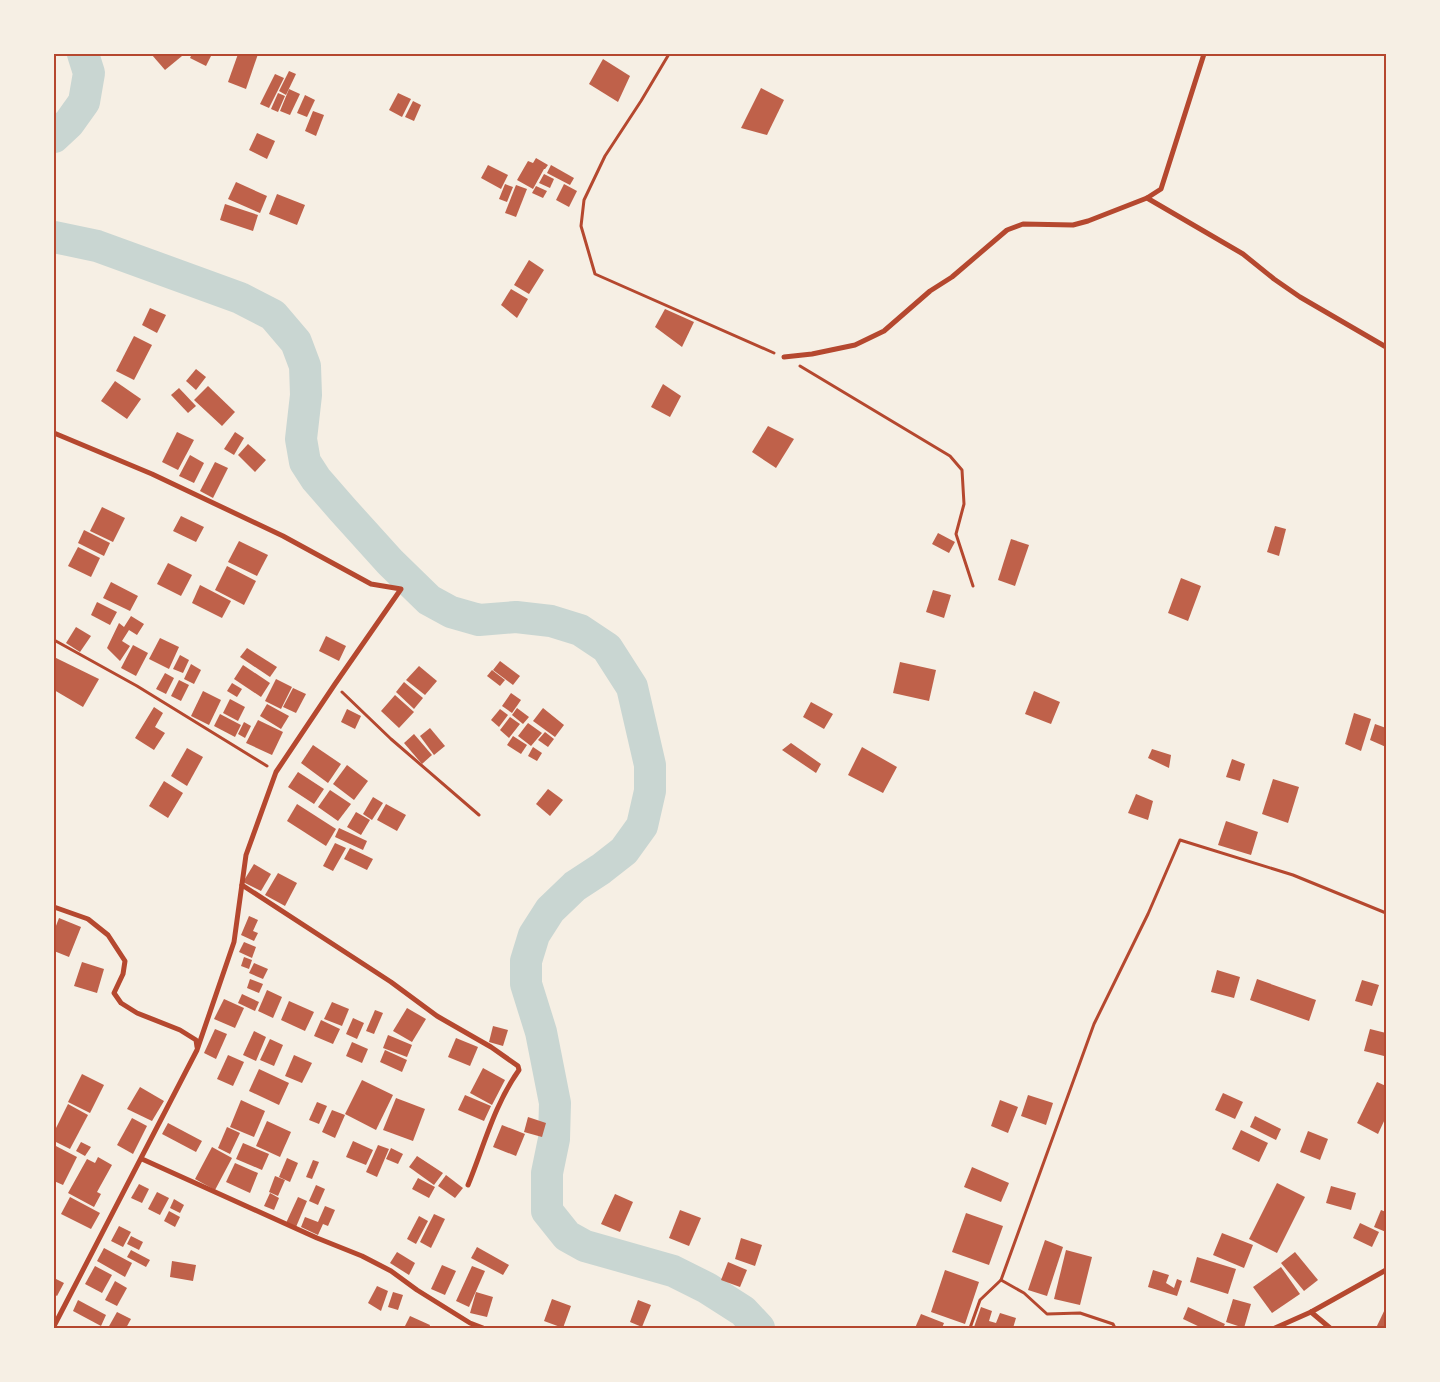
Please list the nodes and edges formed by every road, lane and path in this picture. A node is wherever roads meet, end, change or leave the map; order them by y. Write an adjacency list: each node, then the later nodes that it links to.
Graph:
1 (669, 54): 5 (path)
2 (1204, 54): 3 (street)
3 (1147, 198): 4 (street); 5 (street)
4 (1386, 347)
5 (784, 357): 7 (path)
6 (54, 433): 9 (street)
7 (973, 586)
8 (54, 640): 10 (path)
9 (335, 684): 10 (street); 11 (path)
10 (276, 772): 12 (street)
11 (479, 814)
12 (242, 885): 15 (street); 17 (street)
13 (54, 907): 15 (street)
14 (1386, 913): 19 (path)
15 (197, 1050): 16 (street)
16 (142, 1159): 21 (street); 22 (street)
17 (468, 1185)
18 (1386, 1270): 20 (street)
19 (1001, 1280): 23 (path); 24 (path)
20 (1311, 1312): 25 (street); 26 (street)
21 (54, 1326)
22 (483, 1328)
23 (970, 1328)
24 (1115, 1328)
25 (1275, 1328)
26 (1330, 1328)

